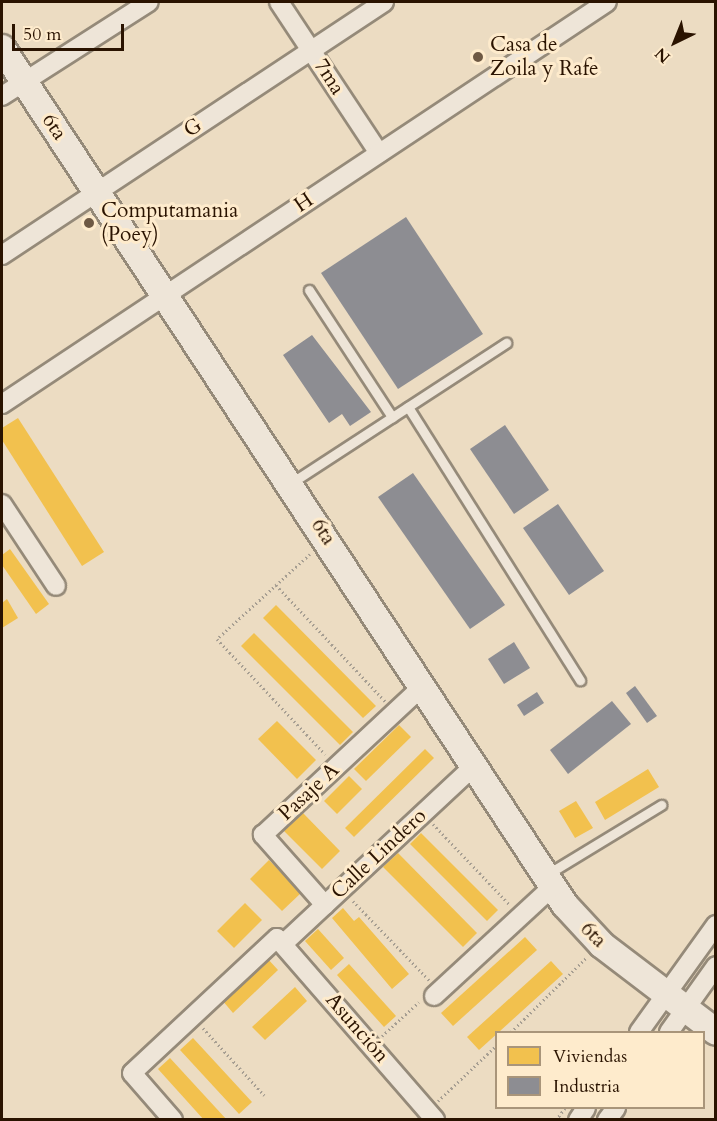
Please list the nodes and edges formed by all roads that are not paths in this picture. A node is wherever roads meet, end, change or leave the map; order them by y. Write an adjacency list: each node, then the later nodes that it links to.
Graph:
1 (149, 2): 7 (street)
2 (279, 2): 6 (street, 7ma)
3 (384, 2): 6 (street, G)
4 (598, 4): 9 (street, H)
5 (2, 48): 7 (main road, 6ta)
6 (312, 51): 9 (street, 7ma); 10 (street, G)
7 (23, 81): 8 (street); 10 (main road, 6ta)
8 (2, 96)
9 (379, 153): 13 (street, H)
10 (98, 190): 11 (street, G); 13 (main road, 6ta)
11 (2, 255)
12 (309, 290): 17 (lane)
13 (167, 294): 15 (street, H); 18 (main road, 6ta)
14 (506, 343): 16 (lane)
15 (2, 404)
16 (408, 407): 17 (lane); 21 (lane)
17 (392, 417): 18 (lane)
18 (291, 483): 22 (main road, 6ta)
19 (2, 504): 20 (street)
20 (56, 586)
21 (580, 680)
22 (424, 685): 23 (main road, 6ta); 26 (street, Pasaje A)
23 (475, 765): 25 (main road, 6ta); 26 (street, Calle Lindero)
24 (661, 804): 25 (lane)
25 (550, 881): 30 (street); 31 (main road, 6ta)
26 (325, 905): 28 (street, Calle Lindero)
27 (716, 925): 31 (street)
28 (280, 941): 35 (street, Asunción); 36 (street, Calle Lindero)
29 (716, 966): 31 (street)
30 (437, 994)
31 (675, 1003): 32 (street); 33 (street); 34 (main road, 6ta)
32 (640, 1031)
33 (669, 1031)
34 (716, 1032)
35 (432, 1115)
36 (173, 1119)

